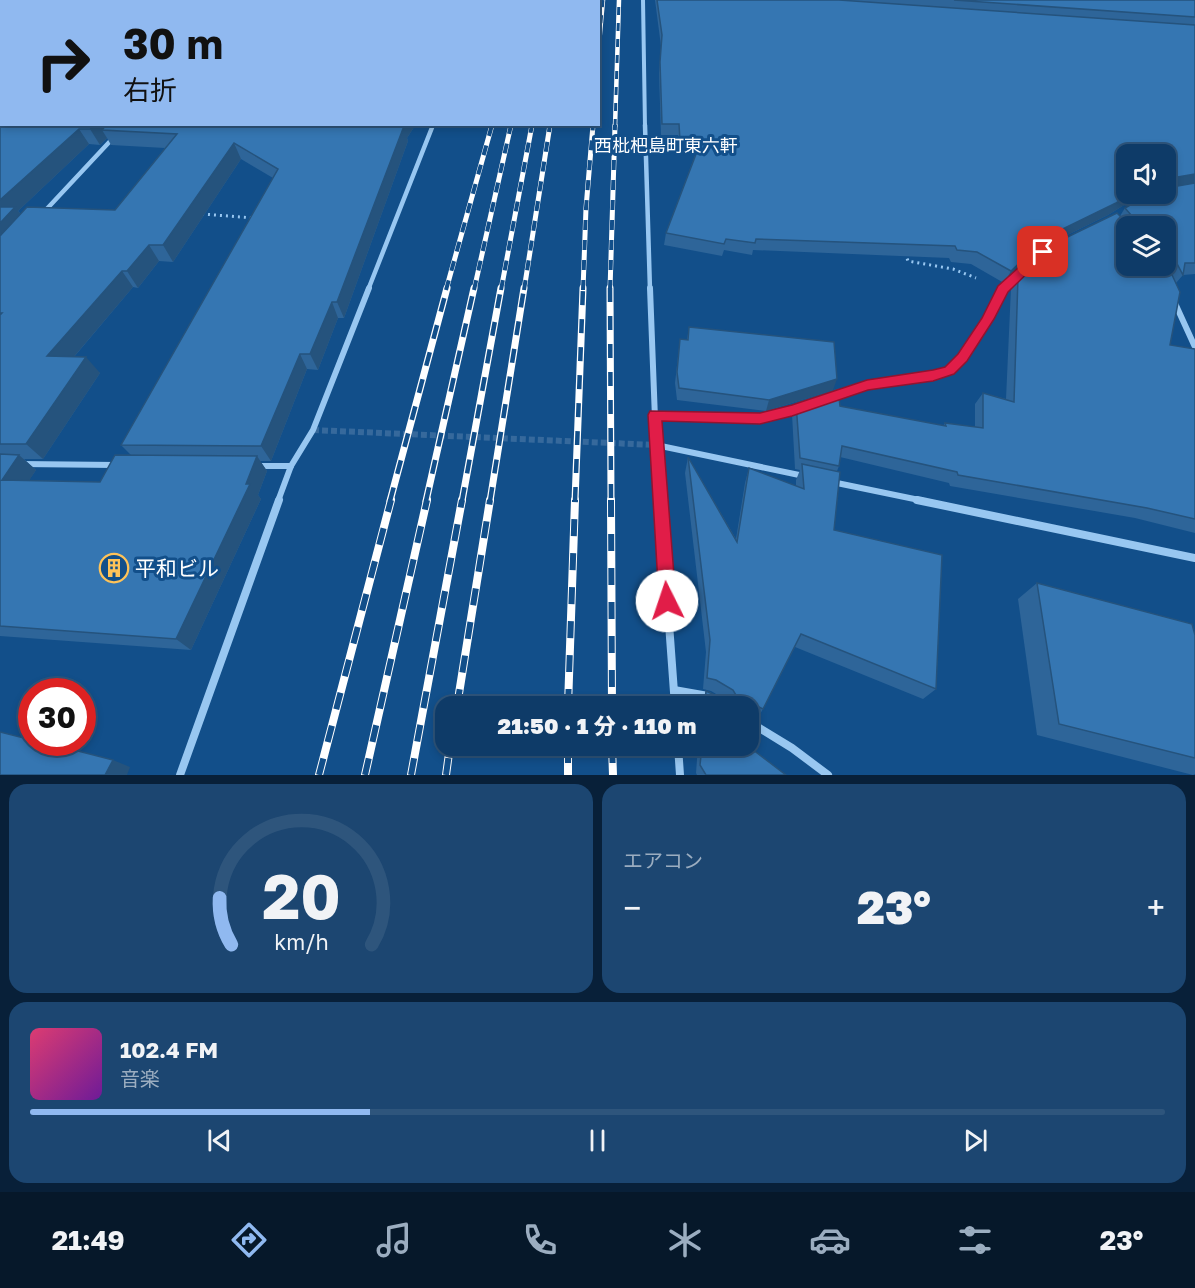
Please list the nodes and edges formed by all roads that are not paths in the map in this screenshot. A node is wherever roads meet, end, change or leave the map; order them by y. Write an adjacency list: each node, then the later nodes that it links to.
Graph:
1 (643, 0): 10 (street)
2 (432, 126): 15 (street)
3 (118, 133): 4 (street)
4 (35, 222)
5 (1061, 243): 8 (street)
6 (1170, 294): 7 (street)
7 (1195, 347)
8 (823, 399)
9 (802, 406): 10 (street)
10 (655, 415): 11 (street)
11 (656, 445): 16 (street); 19 (street)
12 (11, 464): 13 (street)
13 (124, 465)
14 (243, 466): 15 (street)
15 (291, 466): 24 (street)
16 (808, 477)
17 (820, 479): 18 (street)
18 (1195, 558)
19 (674, 690): 20 (street); 21 (street)
20 (674, 696)
21 (708, 696)
22 (759, 728): 26 (street)
23 (679, 756): 25 (street)
24 (180, 775)
25 (680, 775)
26 (828, 775)

